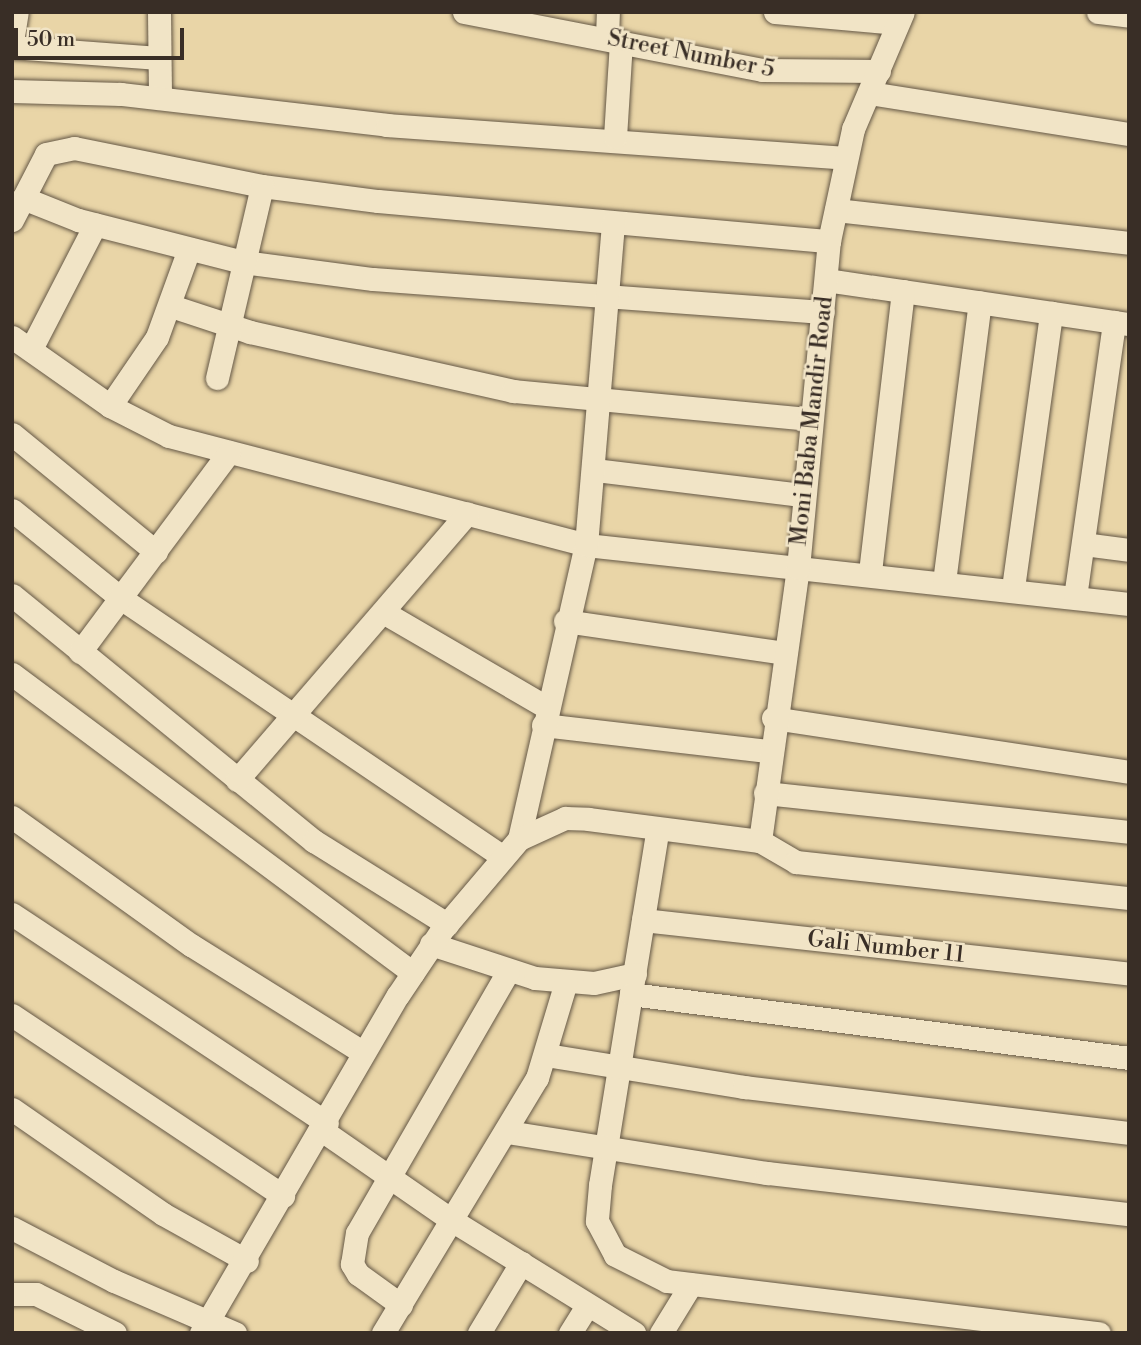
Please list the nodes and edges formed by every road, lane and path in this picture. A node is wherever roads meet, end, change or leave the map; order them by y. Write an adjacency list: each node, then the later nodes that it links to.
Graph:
1 (17, 12): 10 (street)
2 (159, 12): 11 (street)
3 (464, 12): 9 (street, Street Number 5)
4 (608, 12): 9 (street)
5 (775, 12): 8 (street)
6 (1098, 12): 7 (street)
7 (1129, 16)
8 (901, 18): 12 (street, Moni Baba Mandir Road)
9 (614, 39): 12 (street, Street Number 5); 17 (street)
10 (12, 45): 11 (street)
11 (159, 58): 15 (street)
12 (879, 71): 14 (street, Moni Baba Mandir Road)
13 (12, 91): 15 (street)
14 (869, 93): 16 (street); 18 (street, Moni Baba Mandir Road)
15 (160, 98): 17 (street)
16 (1129, 134)
17 (615, 137): 18 (street)
18 (845, 158): 21 (street, Moni Baba Mandir Road)
19 (262, 186): 20 (street); 23 (street); 28 (street)
20 (23, 198): 22 (street); 24 (street)
21 (836, 210): 25 (street, Moni Baba Mandir Road); 26 (street)
22 (12, 220)
23 (613, 223): 25 (street); 31 (street)
24 (95, 225): 27 (street); 38 (street)
25 (829, 241): 29 (street, Moni Baba Mandir Road)
26 (1129, 243)
27 (189, 249): 28 (street); 33 (street)
28 (243, 262): 31 (street); 37 (street)
29 (826, 280): 30 (street); 34 (street, Moni Baba Mandir Road)
30 (903, 291): 32 (street); 54 (street)
31 (609, 297): 34 (street); 40 (street)
32 (980, 302): 35 (street); 55 (street)
33 (171, 306): 37 (street); 41 (street)
34 (822, 312): 42 (street, Moni Baba Mandir Road)
35 (1051, 313): 36 (street); 56 (street)
36 (1121, 323): 50 (street)
37 (231, 325): 39 (street); 40 (street)
38 (21, 343): 41 (street)
39 (218, 379)
40 (603, 403): 42 (street); 45 (street)
41 (110, 406): 44 (street)
42 (807, 419): 46 (street, Moni Baba Mandir Road)
43 (12, 434): 52 (street)
44 (229, 452): 48 (street); 52 (street)
45 (595, 470): 46 (street); 49 (street)
46 (803, 495): 53 (street, Moni Baba Mandir Road)
47 (12, 510): 59 (street)
48 (467, 514): 49 (street); 61 (street)
49 (586, 544): 53 (street); 62 (street)
50 (1083, 544): 51 (street); 58 (street)
51 (1129, 550)
52 (156, 552): 59 (street)
53 (798, 568): 54 (street); 64 (street, Moni Baba Mandir Road)
54 (870, 572): 55 (street)
55 (944, 582): 56 (street)
56 (1013, 588): 58 (street)
57 (12, 595): 63 (street)
58 (1075, 597): 60 (street)
59 (122, 599): 63 (street); 66 (street)
60 (1129, 604)
61 (383, 612): 66 (street); 67 (street)
62 (565, 621): 64 (street); 67 (street)
63 (80, 652): 71 (street)
64 (785, 653): 68 (street, Moni Baba Mandir Road)
65 (12, 674): 85 (street)
66 (295, 716): 71 (street); 78 (street)
67 (545, 716): 69 (street); 76 (street)
68 (774, 718): 69 (street, Moni Baba Mandir Road); 70 (street)
69 (768, 751): 72 (street, Moni Baba Mandir Road)
70 (1129, 772)
71 (237, 780): 82 (street)
72 (765, 793): 74 (street); 77 (street, Moni Baba Mandir Road)
73 (12, 817): 90 (street)
74 (1129, 832)
75 (657, 833): 76 (street); 77 (street); 81 (street)
76 (519, 839): 78 (street)
77 (760, 841): 79 (street)
78 (502, 856): 82 (street)
79 (1129, 898)
80 (12, 914): 95 (street)
81 (643, 920): 86 (street, Gali Number 11); 88 (street)
82 (447, 924): 83 (street)
83 (431, 944): 84 (street); 85 (street)
84 (509, 971): 87 (street); 99 (street)
85 (413, 972): 90 (street)
86 (1129, 974)
87 (566, 982): 88 (street); 91 (street)
88 (633, 984): 92 (street); 93 (street)
89 (12, 1014): 100 (street)
90 (362, 1052): 95 (street)
91 (546, 1055): 93 (street); 96 (street)
92 (1129, 1058)
93 (619, 1068): 97 (street); 98 (street)
94 (12, 1109): 104 (street)
95 (325, 1127): 99 (street); 100 (street)
96 (507, 1132): 98 (street); 102 (street)
97 (1129, 1133)
98 (606, 1149): 101 (street); 106 (street)
99 (391, 1175): 102 (street); 108 (street)
100 (283, 1196): 104 (street)
101 (1129, 1214)
102 (453, 1222): 105 (street); 108 (street)
103 (12, 1227): 110 (street)
104 (247, 1261): 110 (street)
105 (521, 1264): 109 (street); 114 (street)
106 (691, 1284): 117 (street); 118 (street)
107 (12, 1294): 111 (street)
108 (401, 1305): 113 (street)
109 (587, 1306): 115 (street); 116 (street)
110 (205, 1326): 112 (street)
111 (115, 1333)
112 (235, 1333)
113 (383, 1333)
114 (479, 1333)
115 (570, 1333)
116 (634, 1333)
117 (661, 1333)
118 (1098, 1333)

